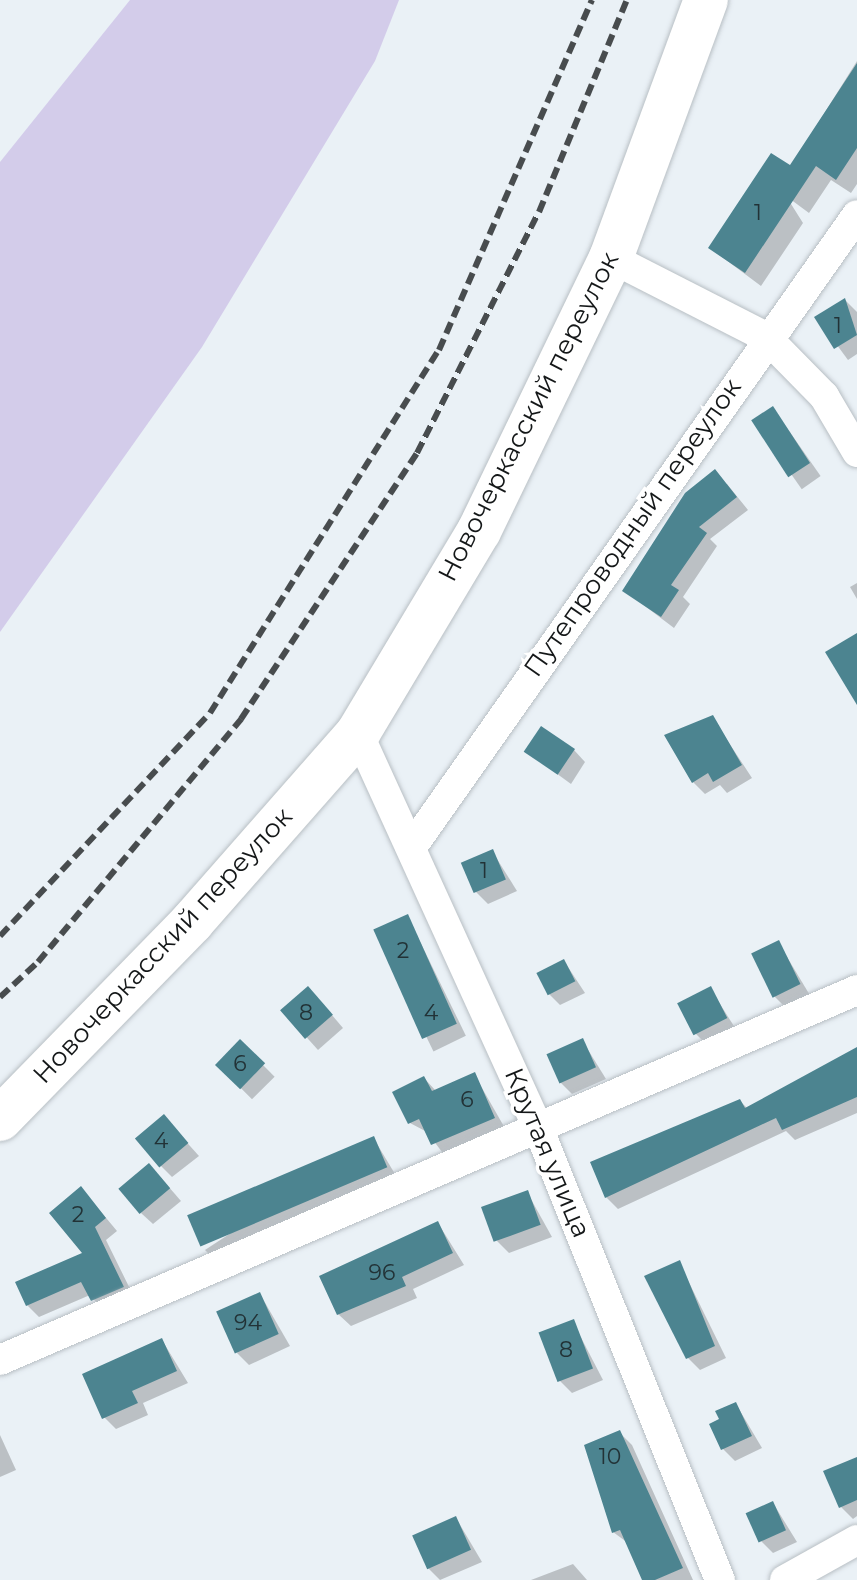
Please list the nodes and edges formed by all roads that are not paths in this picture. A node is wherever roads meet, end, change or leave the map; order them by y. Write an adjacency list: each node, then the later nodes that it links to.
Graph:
1 (706, 0): 3 (main road, Новочеркасский переулок)
2 (857, 215): 4 (street, Путепроводный переулок)
3 (611, 258): 4 (street); 6 (main road, Новочеркасский переулок)
4 (766, 337): 5 (street); 7 (street, Путепроводный переулок)
5 (857, 452)
6 (358, 733): 7 (street, Крутая улица); 9 (main road, Новочеркасский переулок)
7 (414, 844): 10 (street, Крутая улица)
8 (857, 990): 10 (street)
9 (0, 1119)
10 (539, 1130): 11 (street); 13 (street, Крутая улица)
11 (0, 1360)
12 (857, 1540): 14 (street)
13 (720, 1580)
14 (785, 1580)

